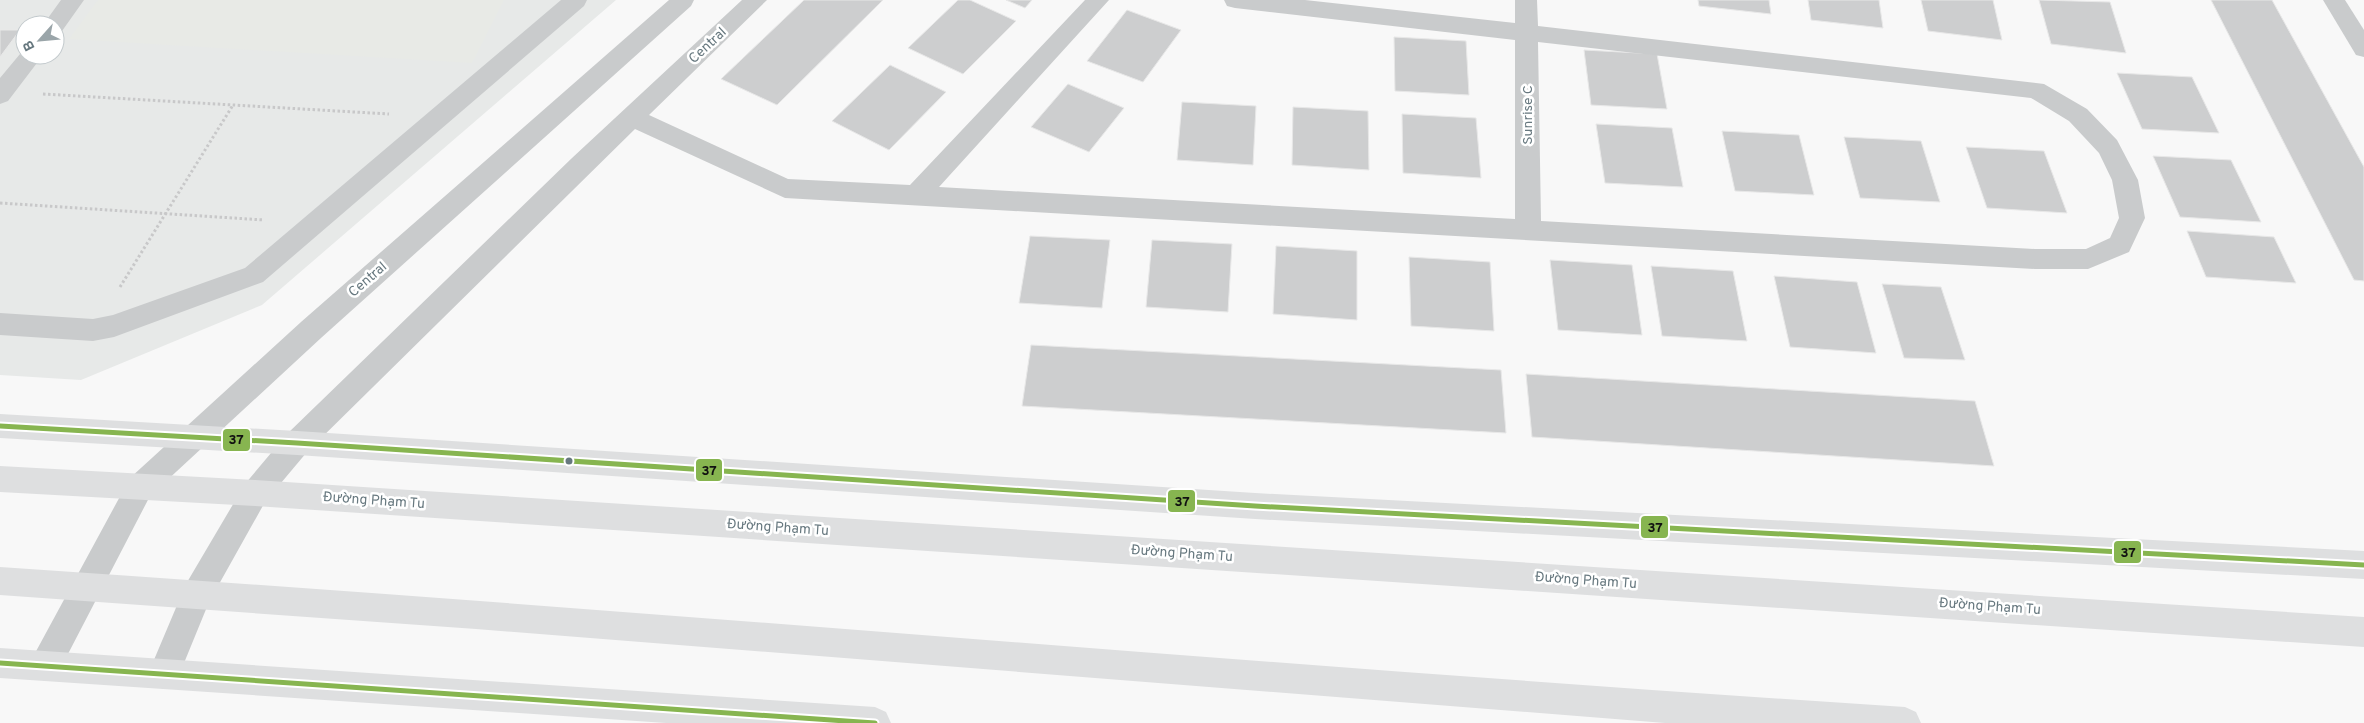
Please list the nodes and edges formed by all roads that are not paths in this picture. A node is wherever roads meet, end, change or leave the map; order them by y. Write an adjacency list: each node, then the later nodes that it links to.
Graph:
1 (73, 0): 9 (street)
2 (576, 0): 17 (street)
3 (683, 0): 19 (street, Central)
4 (756, 0): 14 (street, Central)
5 (1098, 0): 15 (street)
6 (1235, 0): 10 (street)
7 (1526, 0): 10 (street, Sunrise C)
8 (2334, 0): 11 (street)
9 (62, 15)
10 (1528, 33): 16 (street, Sunrise C); 16 (street)
11 (2364, 49)
12 (23, 65): 13 (street)
13 (1, 94)
14 (632, 117): 15 (street); 20 (street, Central)
15 (916, 195): 16 (street)
16 (1528, 230)
17 (0, 324)
18 (0, 426): 19 (main road)
19 (192, 438): 20 (main road); 22 (street, Central)
20 (298, 443): 23 (street, Central); 24 (main road)
21 (0, 479): 22 (main road, Đường Phạm Tu)
22 (140, 487): 23 (main road, Đường Phạm Tu); 26 (street, Central)
23 (255, 493): 27 (street, Central); 28 (main road, Đường Phạm Tu)
24 (2364, 565)
25 (0, 581): 26 (main road)
26 (86, 587): 27 (main road); 30 (street, Central)
27 (197, 594): 31 (street, Central); 33 (main road)
28 (2364, 632)
29 (0, 663): 30 (main road)
30 (46, 666): 31 (main road)
31 (164, 674): 32 (main road)
32 (651, 715): 34 (main road)
33 (1674, 716): 35 (main road)
34 (875, 723)
35 (1905, 723)

